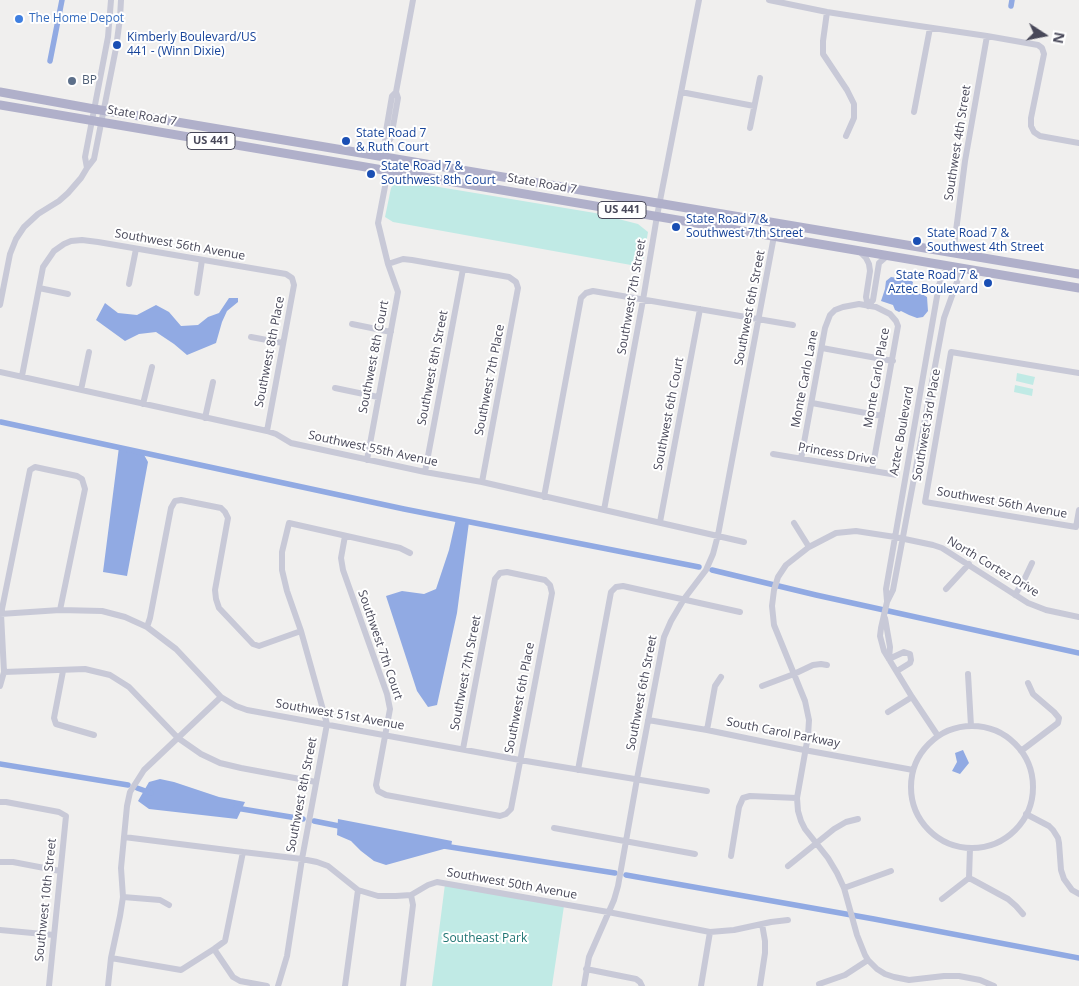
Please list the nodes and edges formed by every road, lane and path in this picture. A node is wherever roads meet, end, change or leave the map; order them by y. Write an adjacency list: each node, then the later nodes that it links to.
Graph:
1 (111, 0): 14 (street)
2 (120, 0): 14 (street)
3 (414, 0): 22 (street)
4 (699, 0): 11 (street, Southwest 7th Street)
5 (769, 0): 6 (street)
6 (827, 12): 7 (street); 18 (street)
7 (930, 28): 8 (street); 15 (street)
8 (987, 36): 20 (street); 32 (street, Southwest 4th Street)
9 (760, 78): 13 (street)
10 (0, 92): 14 (main road, State Road 7 / US 441)
11 (681, 92): 13 (street); 26 (street, Southwest 7th Street)
12 (0, 105): 16 (main road, State Road 7 / US 441)
13 (754, 106): 17 (street)
14 (99, 110): 16 (street); 19 (main road, State Road 7 / US 441)
15 (914, 112)
16 (96, 121): 21 (main road, State Road 7 / US 441); 46 (street)
17 (750, 128)
18 (846, 136)
19 (276, 139): 21 (main road); 22 (main road, State Road 7 / US 441)
20 (1079, 143)
21 (239, 146): 24 (main road, State Road 7 / US 441)
22 (384, 157): 23 (main road, State Road 7 / US 441); 24 (main road)
23 (415, 162): 25 (main road); 26 (main road, State Road 7 / US 441)
24 (365, 167): 25 (main road, State Road 7 / US 441)
25 (388, 171): 27 (main road, State Road 7 / US 441); 37 (street, Southwest 8th Court)
26 (659, 204): 27 (street, Southwest 7th Street); 28 (main road, State Road 7 / US 441)
27 (657, 216): 29 (main road, State Road 7 / US 441); 49 (street, Southwest 7th Street)
28 (798, 228): 29 (main road); 32 (main road, State Road 7 / US 441)
29 (774, 236): 31 (main road, State Road 7 / US 441); 53 (street, Southwest 6th Street)
30 (136, 249): 35 (street, Southwest 56th Avenue); 43 (street); 44 (street, Southwest 56th Avenue)
31 (858, 251): 33 (main road, State Road 7 / US 441); 51 (street)
32 (953, 254): 34 (main road, State Road 7 / US 441); 36 (main road)
33 (887, 256): 36 (main road, State Road 7 / US 441); 51 (street)
34 (978, 258): 38 (main road); 41 (main road, State Road 7 / US 441)
35 (202, 260): 42 (street, Southwest 56th Avenue); 47 (street)
36 (929, 263): 38 (main road, State Road 7 / US 441)
37 (388, 264): 40 (street); 56 (street, Southwest 8th Court)
38 (949, 266): 39 (main road, State Road 7 / US 441); 83 (street, Aztec Boulevard)
39 (962, 268): 45 (main road, State Road 7 / US 441); 84 (street, Aztec Boulevard)
40 (463, 269): 79 (street, Southwest 8th Street); 81 (street, Southwest 7th Place)
41 (1079, 274)
42 (292, 278): 58 (street, Southwest 8th Place)
43 (129, 284)
44 (39, 288): 48 (street); 65 (street)
45 (1079, 288)
46 (1, 293): 50 (street)
47 (196, 293)
48 (68, 294)
49 (643, 300): 52 (street); 82 (street); 86 (street, Southwest 7th Street)
50 (0, 305)
51 (868, 306): 59 (street, Monte Carlo Lane); 61 (street, Monte Carlo Place)
52 (700, 309): 53 (street); 88 (street, Southwest 6th Court)
53 (759, 319): 55 (street); 90 (street, Southwest 6th Street)
54 (352, 324): 56 (street)
55 (793, 325)
56 (391, 332): 69 (street, Southwest 8th Court)
57 (252, 337): 58 (street)
58 (283, 343): 74 (street, Southwest 8th Place)
59 (822, 348): 61 (street); 70 (street, Monte Carlo Lane)
60 (89, 352): 68 (street)
61 (892, 361): 72 (street, Monte Carlo Place)
62 (152, 367): 71 (street)
63 (0, 372): 65 (street, Southwest 55th Avenue)
64 (1079, 374): 85 (street, Southwest 3rd Place)
65 (22, 376): 68 (street, Southwest 55th Avenue)
66 (213, 382): 73 (street)
67 (335, 388): 69 (street)
68 (81, 390): 71 (street, Southwest 55th Avenue)
69 (378, 397): 77 (street, Southwest 8th Court)
70 (812, 403): 72 (street); 76 (street, Monte Carlo Lane)
71 (144, 404): 73 (street, Southwest 55th Avenue)
72 (882, 416): 78 (street, Monte Carlo Place)
73 (205, 418): 74 (street, Southwest 55th Avenue)
74 (267, 431): 77 (street, Southwest 55th Avenue)
75 (773, 454): 76 (street, Princess Drive)
76 (801, 459): 78 (street, Princess Drive)
77 (367, 460): 79 (street, Southwest 55th Avenue)
78 (872, 471): 80 (street, Princess Drive)
79 (425, 472): 81 (street, Southwest 55th Avenue)
80 (897, 475)
81 (482, 482): 82 (street, Southwest 55th Avenue)
82 (544, 497): 86 (street, Southwest 55th Avenue)
83 (902, 498): 84 (street); 92 (street, Aztec Boulevard)
84 (910, 499): 93 (street, Aztec Boulevard)
85 (925, 502): 87 (street, Southwest 56th Avenue)
86 (604, 510): 88 (street, Southwest 55th Avenue)
87 (1079, 510)
88 (660, 522): 90 (street, Southwest 55th Avenue)
89 (794, 522): 95 (street)
90 (718, 535): 94 (street, Southwest 55th Avenue); 102 (street, Southwest 6th Street)
91 (345, 536): 96 (street); 109 (street, Southwest 8th Street); 129 (street, Southwest 7th Court)
92 (895, 538): 93 (street, North Cortez Drive); 95 (street, North Cortez Drive); 103 (street, Aztec Boulevard)
93 (903, 539): 98 (street, North Cortez Drive); 103 (street, Aztec Boulevard)
94 (744, 542)
95 (809, 547): 115 (street, North Cortez Drive)
96 (410, 553)
97 (1032, 563): 101 (street)
98 (969, 564): 100 (street); 101 (street, North Cortez Drive)
99 (500, 573): 132 (street, Southwest 7th Street); 135 (street, Southwest 6th Place)
100 (946, 589)
101 (1015, 595): 107 (street, North Cortez Drive)
102 (684, 599): 105 (street); 124 (street, Southwest 6th Street); 136 (street)
103 (887, 602): 110 (street, Aztec Boulevard)
104 (60, 610): 106 (street, Southwest 51st Avenue); 106 (street); 108 (street, Southwest 51st Avenue)
105 (740, 612)
106 (0, 614): 114 (street)
107 (1079, 617)
108 (147, 626): 109 (street); 121 (street, Southwest 51st Avenue)
109 (301, 631): 125 (street, Southwest 8th Street)
110 (889, 659): 113 (street, Aztec Boulevard); 113 (street)
111 (827, 666): 115 (street)
112 (63, 671): 114 (street); 128 (street); 131 (street)
113 (897, 671): 122 (street, Aztec Boulevard)
114 (4, 672): 119 (street)
115 (794, 674): 120 (street); 133 (street)
116 (968, 674): 126 (street)
117 (721, 677): 127 (street)
118 (1028, 683): 134 (street)
119 (0, 686)
120 (762, 686)
121 (221, 697): 125 (street, Southwest 51st Avenue); 131 (street)
122 (912, 697): 123 (street); 130 (street, Aztec Boulevard)
123 (888, 712)
124 (648, 720): 127 (street, South Carol Parkway); 138 (street, Southwest 6th Street)
125 (327, 724): 129 (street, Southwest 51st Avenue); 139 (street, Southwest 8th Street)
126 (971, 726): 130 (street); 134 (street)
127 (707, 730): 133 (street, South Carol Parkway)
128 (94, 734)
129 (385, 735): 132 (street, Southwest 51st Avenue); 143 (street, Southwest 7th Court)
130 (938, 736): 137 (street)
131 (178, 738): 139 (street); 147 (street)
132 (463, 748): 135 (street, Southwest 51st Avenue)
133 (806, 750): 137 (street, South Carol Parkway); 141 (street)
134 (1021, 751): 144 (street)
135 (520, 760): 136 (street, Southwest 51st Avenue); 143 (street, Southwest 6th Place)
136 (578, 770): 138 (street, Southwest 51st Avenue)
137 (913, 770): 150 (street)
138 (637, 779): 140 (street, Southwest 51st Avenue); 148 (street, Southwest 6th Street)
139 (316, 782): 154 (street, Southwest 8th Street)
140 (707, 791)
141 (797, 798): 149 (street); 153 (street)
142 (0, 802): 157 (street, Southwest 10th Street)
143 (506, 814)
144 (1026, 814): 150 (street); 162 (street)
145 (858, 820): 149 (street)
146 (554, 828): 148 (street)
147 (124, 837): 151 (street, Southwest 50th Avenue); 164 (street)
148 (626, 841): 152 (street); 167 (street, Southwest 6th Street)
149 (816, 843): 156 (street); 160 (street)
150 (970, 848): 159 (street)
151 (243, 852): 154 (street, Southwest 50th Avenue); 174 (street)
152 (695, 854)
153 (731, 856)
154 (302, 859): 161 (street, Southwest 50th Avenue); 184 (street, Southwest 8th Street)
155 (0, 862): 157 (street)
156 (788, 866)
157 (60, 871): 173 (street, Southwest 10th Street)
158 (890, 871): 160 (street)
159 (969, 878): 165 (street); 168 (street)
160 (844, 888): 176 (street)
161 (358, 890): 163 (street, Southwest 50th Avenue); 185 (street)
162 (1079, 894)
163 (411, 895): 167 (street, Southwest 50th Avenue); 186 (street)
164 (123, 897): 166 (street); 175 (street)
165 (942, 899)
166 (169, 905)
167 (608, 912): 172 (street, Southwest 50th Avenue); 177 (street, Southwest 6th Street)
168 (1022, 914)
169 (788, 920): 170 (street, Southwest 50th Avenue)
170 (762, 924): 172 (street, Southwest 50th Avenue); 189 (street)
171 (0, 930): 173 (street)
172 (710, 932): 188 (street)
173 (54, 935): 181 (street, Southwest 10th Street)
174 (214, 949): 175 (street); 183 (street)
175 (111, 958): 182 (street)
176 (868, 960): 178 (street); 180 (street)
177 (586, 969): 179 (street); 187 (street, Southwest 6th Street)
178 (905, 983): 190 (street)
179 (641, 984)
180 (819, 984)
181 (49, 986)
182 (108, 986)
183 (266, 986)
184 (278, 986)
185 (345, 986)
186 (403, 986)
187 (584, 986)
188 (702, 986)
189 (760, 986)
190 (993, 986)

